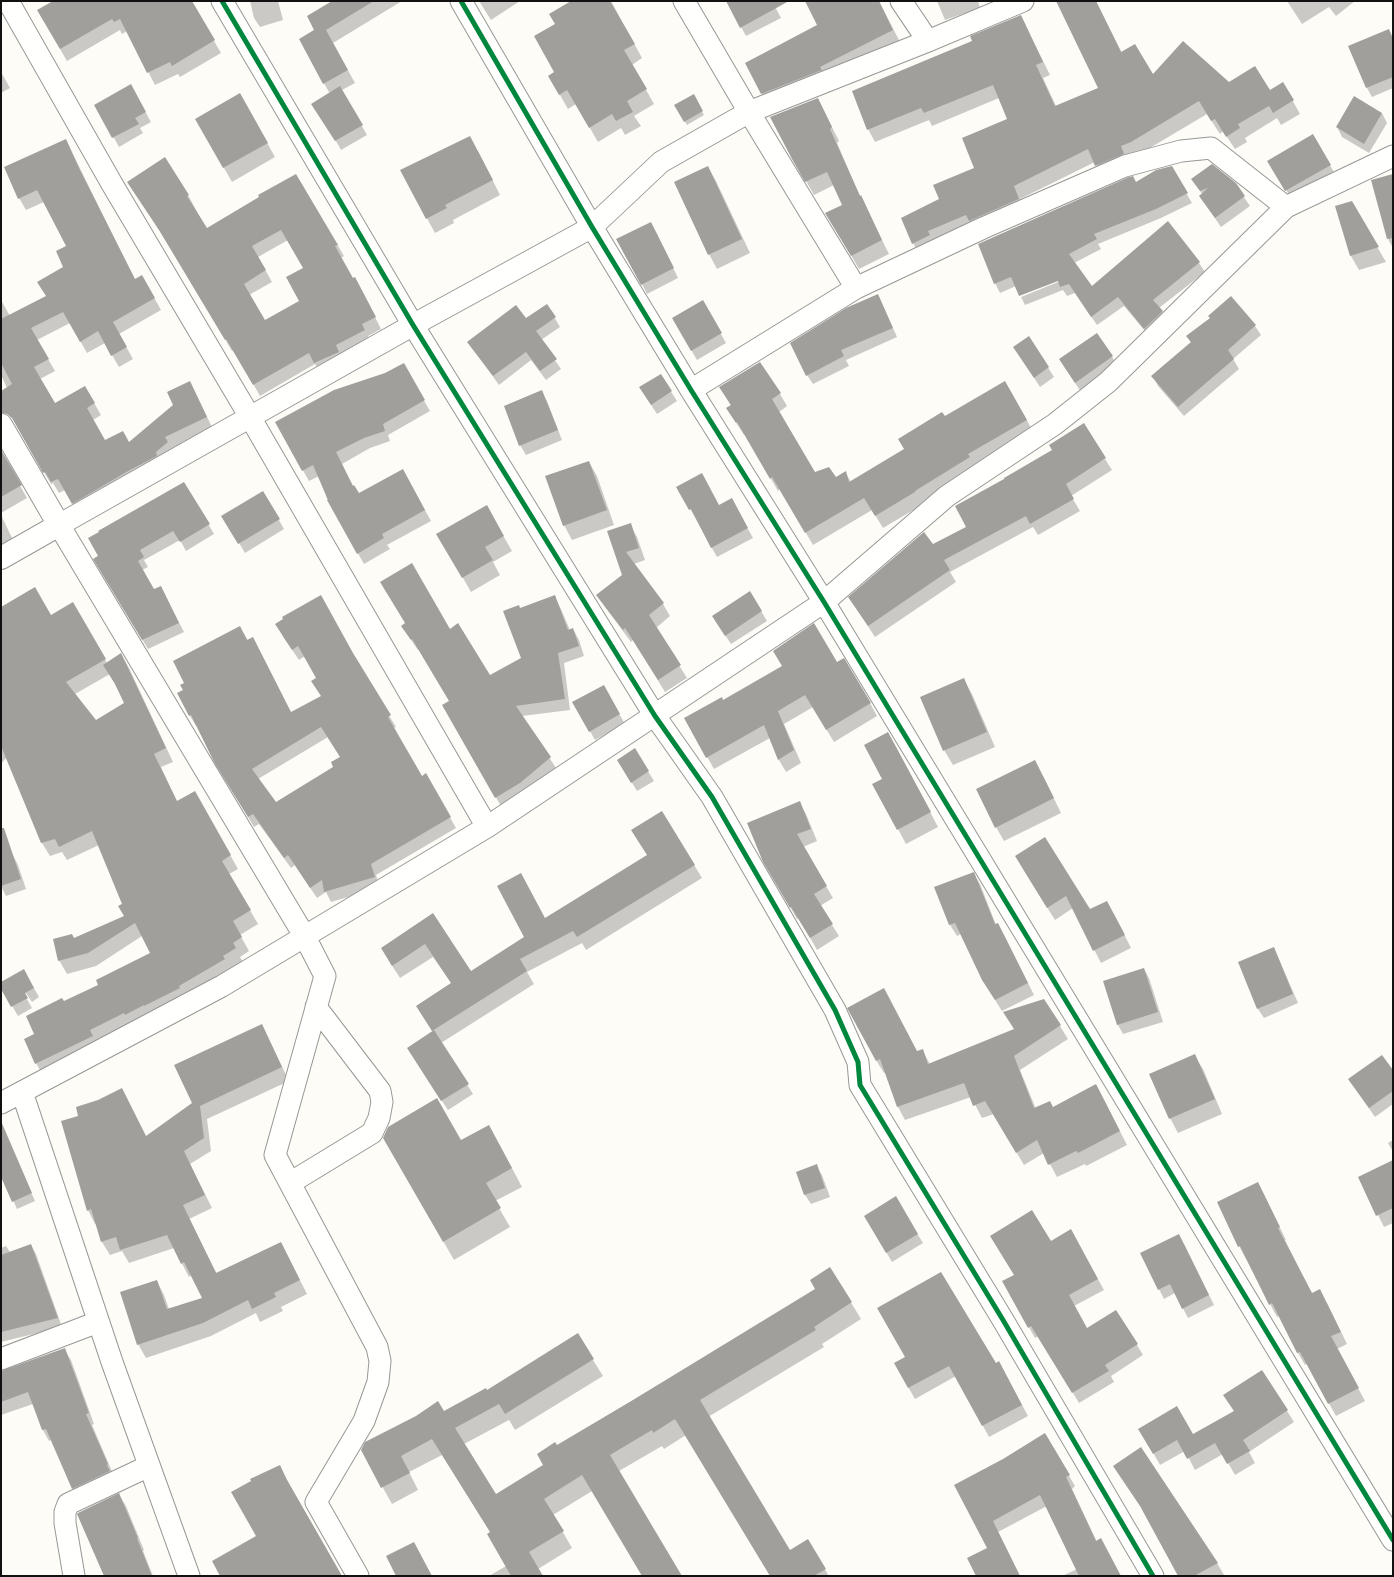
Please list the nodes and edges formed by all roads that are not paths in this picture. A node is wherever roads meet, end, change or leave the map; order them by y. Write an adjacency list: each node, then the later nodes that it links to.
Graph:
1 (222, 1): 13 (street)
2 (461, 1): 11 (street)
3 (684, 1): 8 (street)
4 (901, 1): 7 (street)
5 (1023, 1): 7 (street)
6 (12, 7): 15 (street)
7 (928, 41): 8 (street)
8 (748, 112): 11 (street); 12 (street)
9 (1393, 156): 10 (street)
10 (1286, 207): 12 (street); 19 (street)
11 (592, 227): 13 (street); 14 (street)
12 (856, 288): 14 (street)
13 (413, 325): 15 (street); 20 (street)
14 (691, 390): 19 (street)
15 (250, 417): 17 (street); 21 (street)
16 (1, 425): 17 (street)
17 (58, 525): 18 (street); 22 (street)
18 (1, 558)
19 (824, 602): 20 (street); 30 (street)
20 (655, 716): 21 (street); 34 (street)
21 (487, 827): 22 (street)
22 (305, 937): 23 (street); 24 (street)
23 (316, 1007): 26 (street); 26 (street)
24 (22, 1092): 25 (street); 27 (street)
25 (1, 1103)
26 (290, 1183): 33 (street)
27 (98, 1322): 28 (street); 29 (street)
28 (1, 1359)
29 (149, 1466): 31 (street); 32 (street)
30 (1393, 1540)
31 (74, 1576)
32 (189, 1576)
33 (358, 1576)
34 (1153, 1576)

